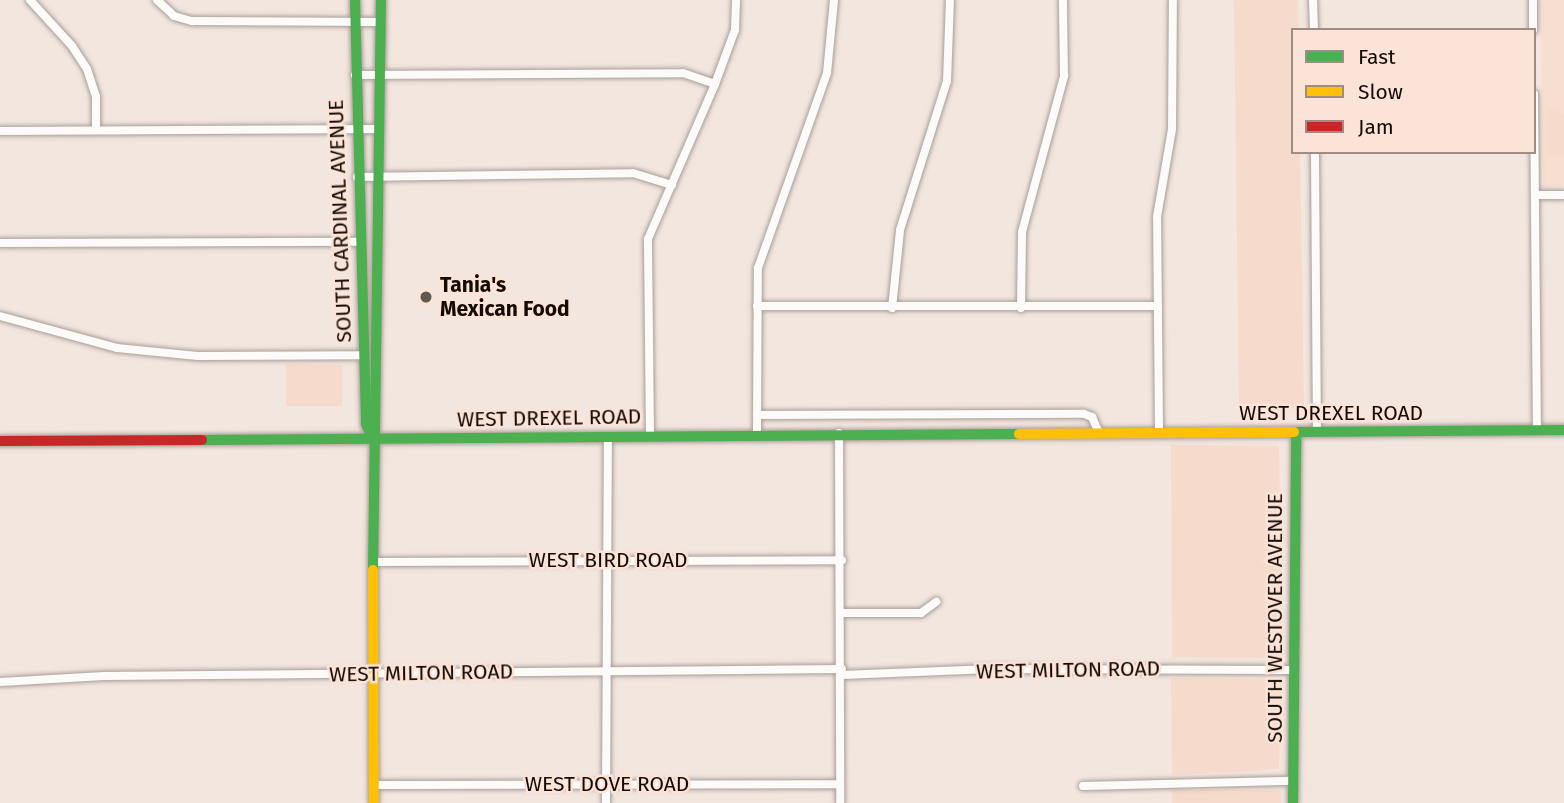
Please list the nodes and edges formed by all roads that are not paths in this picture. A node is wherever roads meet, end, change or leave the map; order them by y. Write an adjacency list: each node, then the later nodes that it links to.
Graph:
1 (30, 0): 21 (street)
2 (157, 0): 12 (street)
3 (355, 0): 12 (street, SOUTH CARDINAL AVENUE)
4 (381, 0): 13 (street, SOUTH CARDINAL AVENUE)
5 (736, 0): 18 (street)
6 (834, 0): 32 (street)
7 (950, 0): 34 (street)
8 (1063, 0): 35 (street)
9 (1173, 0): 33 (street)
10 (1313, 0): 14 (street)
11 (1533, 0): 15 (street)
12 (355, 22): 13 (street); 16 (street, SOUTH CARDINAL AVENUE)
13 (381, 22): 17 (street, SOUTH CARDINAL AVENUE)
14 (1314, 28)
15 (1533, 28)
16 (355, 75): 17 (street); 19 (street, SOUTH CARDINAL AVENUE)
17 (381, 77): 18 (street); 20 (street, SOUTH CARDINAL AVENUE)
18 (715, 84): 27 (street)
19 (356, 128): 20 (street); 21 (street); 25 (street, SOUTH CARDINAL AVENUE)
20 (380, 128): 26 (street, SOUTH CARDINAL AVENUE)
21 (96, 130): 22 (street)
22 (0, 131)
23 (1315, 154): 42 (street)
24 (1535, 154): 28 (street)
25 (357, 177): 26 (street); 30 (street, SOUTH CARDINAL AVENUE)
26 (378, 177): 27 (street); 49 (street, SOUTH CARDINAL AVENUE)
27 (672, 185): 47 (street)
28 (1536, 195): 29 (street); 39 (street)
29 (1564, 195)
30 (359, 242): 31 (street); 37 (street, SOUTH CARDINAL AVENUE)
31 (0, 243)
32 (757, 306): 34 (street); 38 (street)
33 (1158, 306): 35 (street); 45 (street)
34 (892, 308): 35 (street)
35 (1021, 308)
36 (0, 316): 37 (street)
37 (365, 355): 49 (street, SOUTH CARDINAL AVENUE)
38 (757, 415): 44 (street); 46 (street)
39 (1537, 430): 40 (street, WEST DREXEL ROAD); 42 (street, WEST DREXEL ROAD)
40 (1564, 430)
41 (1296, 432): 42 (street, WEST DREXEL ROAD); 45 (street, WEST DREXEL ROAD); 56 (street, SOUTH WESTOVER AVENUE)
42 (1317, 432)
43 (839, 433): 44 (street, WEST DREXEL ROAD); 46 (street, WEST DREXEL ROAD); 52 (street)
44 (1099, 433): 45 (street, WEST DREXEL ROAD)
45 (1159, 433)
46 (757, 434): 47 (street, WEST DREXEL ROAD)
47 (650, 436): 48 (street, WEST DREXEL ROAD)
48 (608, 437): 49 (street, WEST DREXEL ROAD); 51 (street)
49 (373, 440): 50 (street, WEST DREXEL ROAD); 53 (street, SOUTH CARDINAL AVENUE)
50 (0, 441)
51 (605, 560): 52 (street, WEST BIRD ROAD); 53 (street, WEST BIRD ROAD); 57 (street)
52 (842, 560): 55 (street)
53 (374, 562): 59 (street, SOUTH CARDINAL AVENUE)
54 (936, 603): 55 (street)
55 (842, 613): 58 (street)
56 (1294, 670): 58 (street, WEST MILTON ROAD); 61 (street, SOUTH WESTOVER AVENUE)
57 (606, 671): 58 (street, WEST MILTON ROAD); 59 (street, WEST MILTON ROAD); 62 (street)
58 (842, 672): 63 (street)
59 (373, 676): 60 (street, WEST MILTON ROAD); 64 (street, SOUTH CARDINAL AVENUE)
60 (0, 682)
61 (1293, 781): 65 (street); 69 (street, SOUTH WESTOVER AVENUE)
62 (606, 783): 63 (street, WEST DOVE ROAD); 64 (street, WEST DOVE ROAD); 67 (street)
63 (840, 784): 68 (street)
64 (374, 785): 66 (street, SOUTH CARDINAL AVENUE)
65 (1083, 786)
66 (374, 803)
67 (606, 803)
68 (840, 803)
69 (1293, 803)

